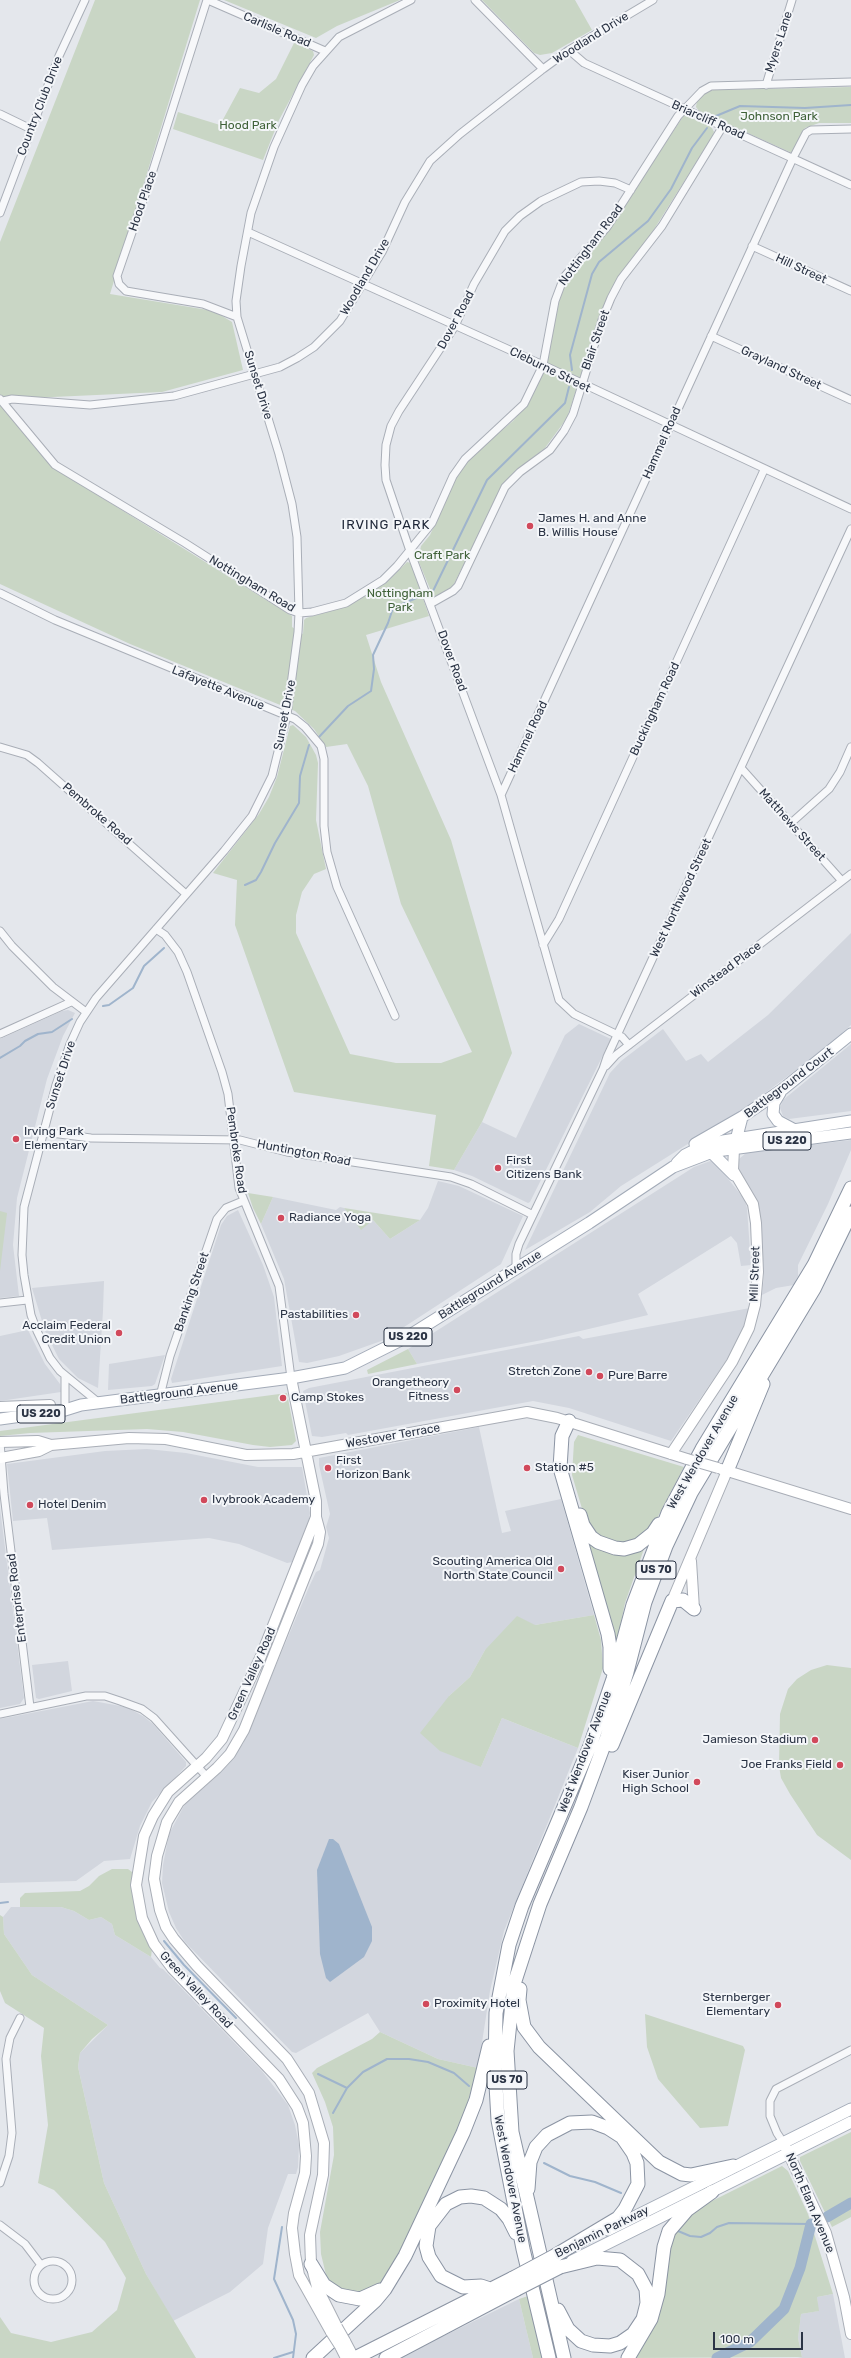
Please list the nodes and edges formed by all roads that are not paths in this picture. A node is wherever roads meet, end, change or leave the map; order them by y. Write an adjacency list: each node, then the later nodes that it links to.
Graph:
1 (85, 0): 15 (street, Country Club Drive)
2 (208, 0): 8 (street, Carlisle Road); 25 (street, Hood Place)
3 (411, 0): 8 (street, Sunset Drive)
4 (475, 0): 9 (street)
5 (653, 0): 7 (street, Woodland Drive)
6 (792, 0): 11 (street, Myers Lane)
7 (569, 50): 9 (street, Woodland Drive); 12 (street, Briarcliff Road)
8 (325, 51): 21 (street, Sunset Drive)
9 (542, 69): 23 (street, Woodland Drive)
10 (851, 82): 11 (street, Nottingham Road)
11 (766, 85): 12 (street, Nottingham Road)
12 (684, 109): 14 (street, Briarcliff Road); 19 (street, Nottingham Road)
13 (0, 114): 15 (street)
14 (723, 126): 17 (street, Briarcliff Road); 30 (street, Blair Street)
15 (31, 129): 20 (street, Country Club Drive)
16 (851, 129): 17 (street, Hammel Road)
17 (793, 158): 18 (street, Briarcliff Road); 22 (street, Hammel Road)
18 (851, 185)
19 (631, 190): 26 (street, Dover Road); 28 (street, Nottingham Road)
20 (0, 213)
21 (248, 232): 23 (street, Cleburne Street); 25 (street, Sunset Drive)
22 (752, 246): 24 (street, Hill Street); 27 (street, Hammel Road)
23 (363, 284): 26 (street, Cleburne Street); 29 (street, Woodland Drive)
24 (851, 291)
25 (237, 317): 29 (street, Sunset Drive)
26 (455, 326): 28 (street, Cleburne Street); 37 (street, Dover Road)
27 (711, 336): 32 (street, Grayland Street); 33 (street, Hammel Road)
28 (543, 365): 30 (street, Cleburne Street); 37 (street, Nottingham Road)
29 (255, 374): 31 (street, Woodland Drive); 40 (street, Sunset Drive)
30 (581, 385): 33 (street, Cleburne Street); 39 (street, Blair Street)
31 (2, 400): 40 (street, Nottingham Road)
32 (851, 400)
33 (670, 426): 34 (street, Cleburne Street); 45 (street, Hammel Road)
34 (764, 470): 35 (street, Cleburne Street); 52 (street, Buckingham Road)
35 (851, 510)
36 (851, 529): 44 (street, West Northwood Street)
37 (410, 551): 39 (street, Dover Road); 40 (street, Nottingham Road)
38 (0, 593): 41 (street, Lafayette Avenue)
39 (430, 604): 45 (street, Dover Road)
40 (299, 613): 41 (street, Sunset Drive)
41 (287, 715): 49 (street, Sunset Drive); 55 (street, Lafayette Avenue)
42 (0, 747): 49 (street, Pembroke Road)
43 (851, 748): 46 (street)
44 (742, 769): 46 (street, Matthews Street); 58 (street, West Northwood Street)
45 (501, 795): 52 (street, Dover Road)
46 (791, 824): 48 (street, Matthews Street)
47 (851, 874): 48 (street, Winstead Place)
48 (842, 881): 59 (street, Winstead Place)
49 (186, 894): 50 (street, Sunset Drive)
50 (156, 929): 54 (street, Sunset Drive); 67 (street, Pembroke Road)
51 (0, 931): 53 (street)
52 (543, 945): 58 (street, Dover Road)
53 (71, 1002): 54 (street); 56 (street)
54 (86, 1012): 65 (street, Sunset Drive)
55 (395, 1016)
56 (0, 1034)
57 (851, 1034): 61 (main road, Battleground Court / US 220)
58 (618, 1035): 59 (street, Dover Road); 60 (street, West Northwood Street)
59 (628, 1045): 60 (street, Winstead Place)
60 (603, 1069): 76 (street, West Northwood Street)
61 (783, 1090): 62 (main road, Battleground Court / US 220); 64 (main road)
62 (742, 1117): 68 (main road, Battleground Court); 70 (main road, US 220)
63 (851, 1121): 64 (main road, Battleground Avenue)
64 (793, 1129): 68 (main road, Battleground Avenue)
65 (43, 1132): 67 (street, Huntington Road); 80 (street, Sunset Drive)
66 (851, 1133): 68 (main road, Battleground Avenue / US 220)
67 (233, 1139): 74 (street, Pembroke Road); 76 (street, Huntington Road)
68 (735, 1144): 69 (main road, Battleground Avenue / US 220); 70 (main road, Battleground Avenue); 72 (main road)
69 (712, 1153): 71 (main road, Battleground Avenue / US 220); 72 (main road)
70 (685, 1155): 71 (main road, Battleground Avenue / US 220)
71 (673, 1167): 79 (main road, Battleground Avenue / US 220)
72 (734, 1175): 97 (main road, Mill Street)
73 (851, 1188): 101 (highway, West Wendover Avenue / US 70)
74 (243, 1201): 84 (street, Pembroke Road); 85 (street, Banking Street)
75 (851, 1213): 78 (highway, West Wendover Avenue / US 70)
76 (533, 1215): 79 (street, West Northwood Street)
77 (851, 1234): 78 (highway)
78 (828, 1263): 82 (highway, West Wendover Avenue / US 70)
79 (516, 1268): 84 (main road, Battleground Avenue / US 220)
80 (28, 1300): 81 (street); 83 (street, Sunset Drive)
81 (0, 1303)
82 (776, 1353): 99 (highway); 111 (highway, West Wendover Avenue / US 70)
83 (65, 1376): 86 (street, Sunset Drive); 87 (street)
84 (291, 1378): 85 (main road, Battleground Avenue / US 220); 96 (main road, Pembroke Road)
85 (160, 1396): 86 (main road, Battleground Avenue / US 220)
86 (99, 1403): 89 (main road, Battleground Avenue / US 220)
87 (65, 1404): 88 (main road, Battleground Avenue / US 220); 89 (main road, Battleground Avenue / US 220)
88 (50, 1405): 90 (main road); 91 (main road, Battleground Avenue)
89 (82, 1405): 92 (main road, Battleground Avenue / US 220)
90 (0, 1407)
91 (0, 1412)
92 (0, 1419)
93 (569, 1422): 96 (main road, Westover Terrace); 97 (main road, Westover Terrace); 101 (highway); 106 (highway)
94 (0, 1442): 95 (main road, Westover Terrace); 98 (street, Enterprise Road)
95 (51, 1445): 96 (main road, Westover Terrace); 98 (main road, Westover Terrace)
96 (306, 1452): 102 (main road, Green Valley Road)
97 (671, 1454): 99 (main road, Westover Terrace, bridge)
98 (1, 1458): 107 (street, Enterprise Road)
99 (722, 1470): 100 (main road, Westover Terrace); 103 (main road)
100 (851, 1510)
101 (668, 1513): 106 (highway, West Wendover Avenue / US 70)
102 (316, 1517): 109 (main road, Green Valley Road); 110 (main road, Green Valley Road)
103 (692, 1553): 104 (main road); 105 (main road)
104 (672, 1601): 105 (highway); 111 (highway)
105 (694, 1609)
106 (607, 1694): 113 (highway, West Wendover Avenue / US 70)
107 (30, 1707): 108 (street); 109 (street)
108 (0, 1714)
109 (197, 1766): 110 (street); 136 (main road, Green Valley Road)
110 (206, 1777): 129 (main road, Green Valley Road)
111 (581, 1807): 112 (highway, West Wendover Avenue / US 70)
112 (523, 1953): 122 (highway); 125 (highway, West Wendover Avenue / US 70)
113 (496, 2013): 128 (highway, West Wendover Avenue / US 70); 132 (highway)
114 (20, 2018): 116 (street)
115 (0, 2044): 116 (street)
116 (8, 2046): 123 (street)
117 (851, 2050): 120 (street)
118 (851, 2108): 120 (main road, Benjamin Parkway)
119 (851, 2122): 121 (main road, Benjamin Parkway)
120 (783, 2142): 121 (main road, North Elam Avenue); 122 (main road, Benjamin Parkway)
121 (789, 2153): 124 (main road, Benjamin Parkway); 137 (main road, North Elam Avenue)
122 (733, 2166): 127 (main road, Benjamin Parkway)
123 (0, 2183)
124 (712, 2192): 131 (main road, Benjamin Parkway); 145 (highway)
125 (529, 2206): 127 (highway); 133 (highway, West Wendover Avenue / US 70)
126 (0, 2226): 130 (street)
127 (574, 2246): 134 (highway, Benjamin Parkway, bridge)
128 (523, 2250): 135 (highway); 143 (highway, West Wendover Avenue / US 70)
129 (311, 2264): 132 (highway); 136 (main road, Green Valley Road)
130 (41, 2265): 130 (street)
131 (560, 2267): 133 (highway); 134 (highway, Benjamin Parkway, bridge)
132 (396, 2273): 139 (highway)
133 (547, 2278): 144 (highway, West Wendover Avenue / US 70)
134 (515, 2283): 135 (highway, Benjamin Parkway); 142 (highway, Benjamin Parkway)
135 (490, 2289): 141 (highway, Benjamin Parkway)
136 (334, 2329): 138 (main road, Green Valley Road, bridge)
137 (851, 2334)
138 (342, 2343): 140 (main road, Green Valley Road); 141 (main road, Green Valley Road)
139 (313, 2358)
140 (346, 2358)
141 (354, 2358)
142 (386, 2358)
143 (549, 2358)
144 (564, 2358)
145 (628, 2358)

